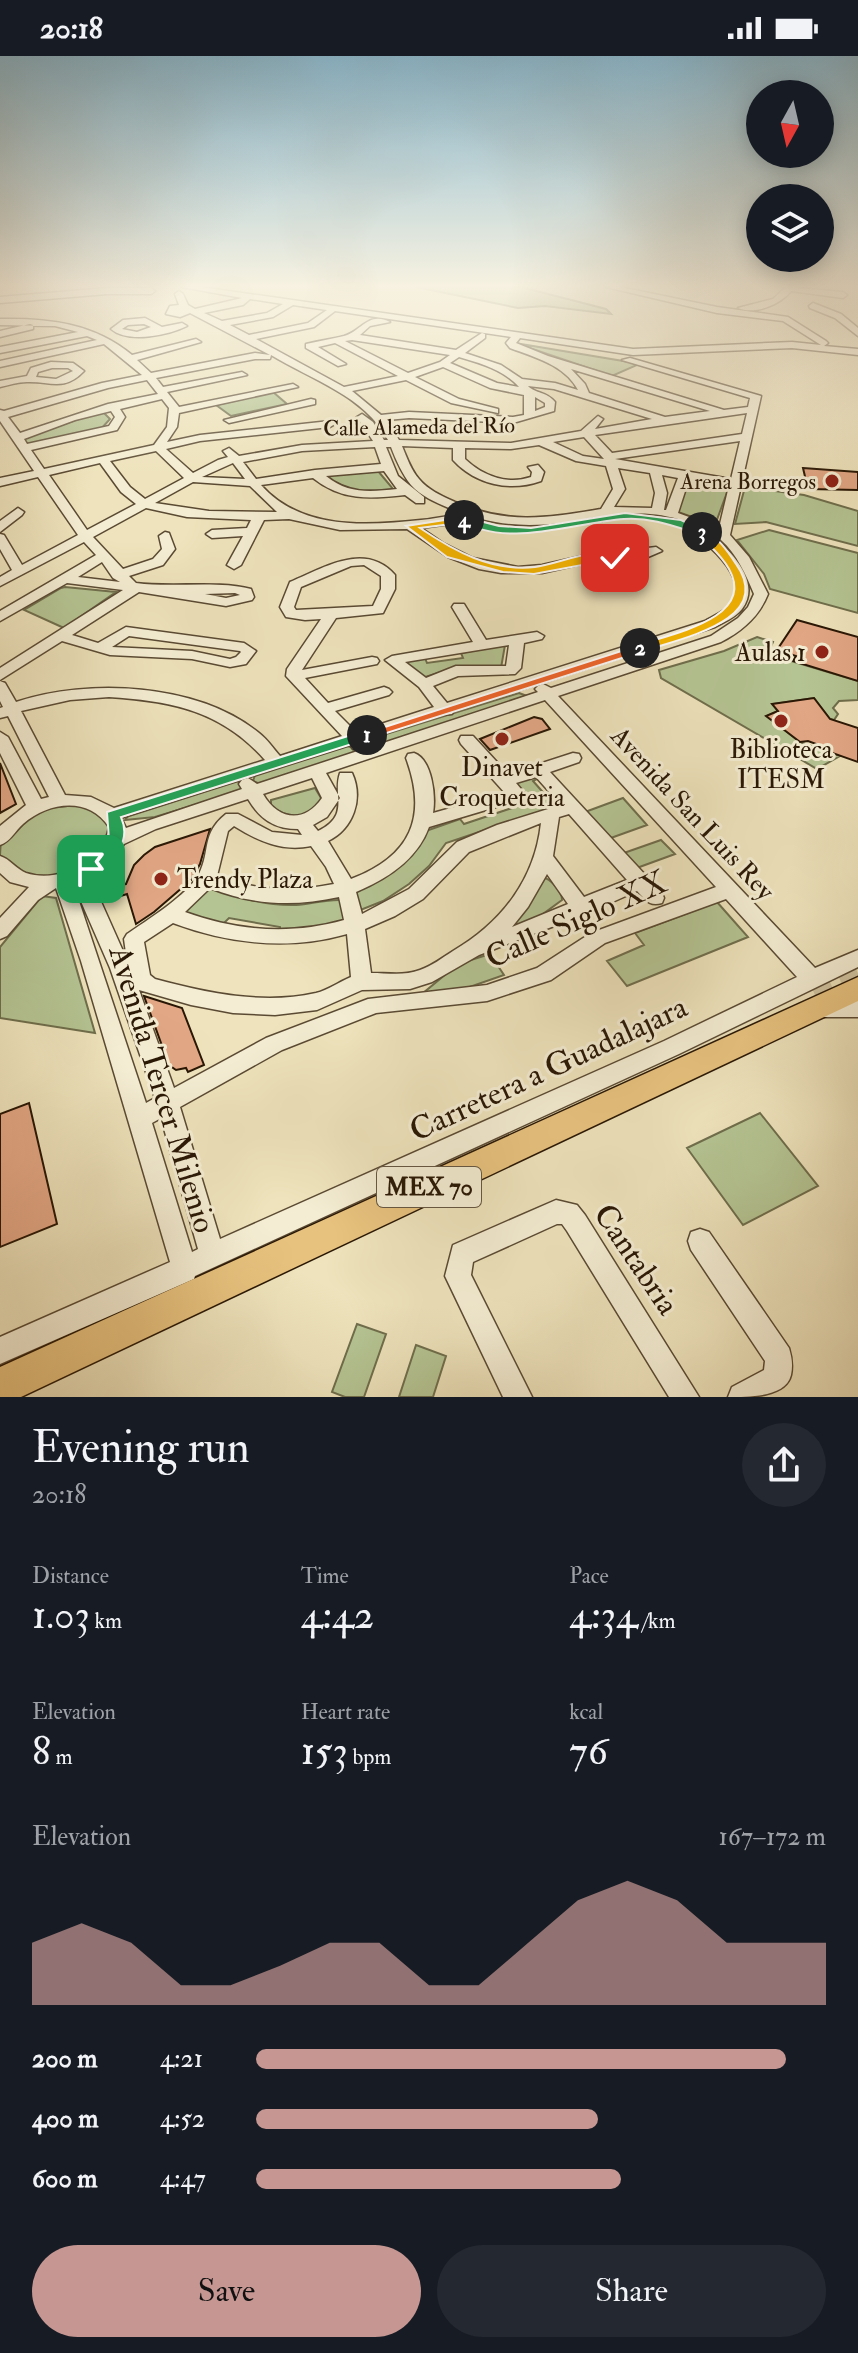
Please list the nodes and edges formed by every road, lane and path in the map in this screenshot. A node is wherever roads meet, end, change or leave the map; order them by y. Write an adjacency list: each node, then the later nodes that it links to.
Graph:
1 (59, 350): 24 (street)
2 (119, 350): 20 (street)
3 (165, 350): 20 (street)
4 (251, 350): 28 (street)
5 (258, 350): 19 (street)
6 (261, 350): 38 (street)
7 (316, 350): 21 (street)
8 (353, 350): 22 (street)
9 (435, 350): 18 (street)
10 (462, 350): 18 (street)
11 (523, 350): 26 (street)
12 (573, 350): 23 (street)
13 (613, 350): 14 (street)
14 (617, 350): 15 (street)
15 (715, 350)
16 (811, 350): 17 (street)
17 (855, 352)
18 (457, 353): 25 (street); 33 (street)
19 (267, 357): 28 (street); 38 (street)
20 (132, 358): 28 (street)
21 (333, 359)
22 (378, 363): 27 (street); 30 (street)
23 (648, 363): 32 (street); 45 (street)
24 (0, 364)
25 (443, 364): 27 (street); 39 (street)
26 (570, 368): 32 (street); 40 (street)
27 (424, 370): 30 (street)
28 (146, 374): 37 (street); 48 (street)
29 (242, 375): 37 (street)
30 (405, 377): 38 (street); 52 (street)
31 (31, 378): 34 (street)
32 (619, 380): 47 (street)
33 (520, 382): 39 (street); 40 (street)
34 (0, 384)
35 (293, 387): 36 (street)
36 (279, 390): 41 (street); 43 (street)
37 (164, 392): 44 (street); 46 (street)
38 (336, 392): 51 (street); 64 (street)
39 (528, 392): 52 (street); 52 (street)
40 (585, 396): 54 (street)
41 (212, 399): 43 (street); 46 (street)
42 (311, 402): 43 (street)
43 (294, 405)
44 (112, 406): 63 (street); 63 (street)
45 (755, 409): 47 (street, Calle Alameda del Río); 60 (street)
46 (175, 411): 68 (street)
47 (725, 412): 54 (street, Calle Alameda del Río)
48 (0, 414): 63 (street)
49 (319, 414): 55 (street)
50 (584, 415): 53 (street)
51 (379, 418): 52 (street); 64 (street)
52 (525, 418): 59 (street); 66 (street)
53 (598, 419): 56 (street); 57 (street)
54 (665, 420): 56 (street, Calle Alameda del Río)
55 (330, 424): 58 (street); 62 (street)
56 (624, 426): 57 (street, Calle Alameda del Río)
57 (586, 432): 59 (street, Calle Alameda del Río); 71 (street)
58 (259, 433): 61 (street); 67 (street)
59 (570, 436): 66 (street, Calle Alameda del Río)
60 (747, 437): 71 (street); 74 (street)
61 (217, 438): 68 (street); 69 (street)
62 (341, 438)
63 (22, 443): 75 (street)
64 (390, 443): 65 (street, Calle Alameda del Río); 69 (street, Calle Alameda del Río); 72 (street); 89 (street)
65 (459, 443): 66 (street, Calle Alameda del Río); 73 (street)
66 (538, 443): 71 (street)
67 (269, 446)
68 (158, 447): 70 (street); 79 (street)
69 (235, 458): 79 (street, Calle Alameda del Río); 82 (street)
70 (102, 459): 75 (street); 85 (street)
71 (612, 461): 77 (street); 89 (street)
72 (388, 467): 76 (street); 84 (street)
73 (534, 467)
74 (740, 468): 80 (street); 83 (street)
75 (42, 472): 81 (street); 97 (street)
76 (315, 473): 82 (street); 84 (street)
77 (656, 473): 78 (street); 87 (street)
78 (684, 477): 80 (street); 87 (street)
79 (191, 478): 82 (street); 85 (street, Calle Alameda del Río)
80 (698, 478): 83 (street)
81 (0, 482)
82 (252, 483): 88 (street)
83 (736, 483): 96 (street)
84 (407, 491): 91 (street)
85 (145, 504): 90 (street); 97 (street, Calle Alameda del Río)
86 (0, 510): 93 (street)
87 (664, 514): 89 (street); 96 (street)
88 (289, 515): 90 (street); 92 (street)
89 (603, 515): 91 (street); 115 (street)
90 (259, 517): 94 (street)
91 (460, 519): 92 (street)
92 (411, 526): 100 (street)
93 (0, 528)
94 (251, 532): 95 (street); 102 (street)
95 (212, 534)
96 (724, 535): 115 (street)
97 (85, 536): 101 (street); 103 (street, Calle Alameda del Río)
98 (165, 536): 104 (street)
99 (0, 538): 103 (street)
100 (656, 551)
101 (102, 557): 104 (street); 105 (street)
102 (234, 565)
103 (11, 573): 106 (street, Calle Alameda del Río)
104 (118, 575): 107 (street)
105 (63, 579): 107 (street); 111 (street)
106 (0, 582)
107 (134, 589): 108 (street); 112 (street)
108 (166, 591)
109 (459, 607): 116 (street)
110 (331, 615): 110 (street); 120 (street)
111 (0, 617)
112 (60, 636): 117 (street); 119 (street)
113 (537, 636): 114 (street)
114 (517, 639): 116 (street); 121 (street)
115 (670, 645): 123 (street)
116 (482, 646): 121 (street)
117 (98, 649): 117 (street)
118 (372, 661): 120 (street)
119 (0, 675)
120 (294, 676): 125 (street)
121 (424, 684): 127 (street)
122 (0, 686): 126 (street)
123 (543, 689): 127 (street); 131 (street); 158 (street, Avenida San Luis Rey)
124 (384, 692): 125 (street)
125 (323, 709): 129 (street)
126 (6, 710): 134 (street); 141 (street)
127 (446, 711): 129 (street)
128 (0, 737): 142 (street)
129 (352, 739): 131 (street); 134 (street)
130 (467, 740): 139 (street)
131 (369, 754): 135 (street)
132 (414, 758): 147 (street)
133 (573, 758): 136 (street)
134 (277, 763): 137 (street)
135 (317, 771): 140 (street); 146 (street)
136 (540, 771): 139 (street); 143 (street)
137 (241, 774): 140 (street); 145 (street)
138 (346, 777): 150 (street)
139 (505, 781): 147 (street)
140 (253, 791): 146 (street); 149 (street)
141 (60, 801): 142 (street); 145 (street)
142 (36, 807): 148 (street)
143 (573, 807): 144 (street); 156 (street)
144 (551, 814): 151 (street); 162 (street)
145 (112, 815): 149 (street)
146 (309, 820): 150 (street)
147 (424, 822): 157 (street)
148 (0, 839)
149 (117, 840): 154 (street)
150 (320, 842): 155 (street); 157 (street)
151 (545, 858): 160 (street); 164 (street)
152 (0, 864): 153 (street); 154 (street)
153 (0, 874)
154 (64, 879): 163 (street); 165 (street, Avenida Tercer Milenio); 167 (street, Avenida Tercer Milenio)
155 (207, 879): 157 (street); 161 (street)
156 (640, 882): 159 (street); 160 (street)
157 (345, 890): 162 (street)
158 (729, 890): 170 (street, Avenida San Luis Rey); 172 (street, Calle Siglo XX)
159 (655, 898)
160 (581, 908): 164 (street)
161 (171, 914): 162 (street); 168 (street)
162 (355, 926): 168 (street)
163 (0, 931)
164 (472, 951): 168 (street)
165 (114, 953): 167 (street); 172 (street, Avenida Tercer Milenio)
166 (858, 958): 170 (street, Carretera a Guadalajara)
167 (91, 961): 173 (street, Avenida Tercer Milenio)
168 (361, 982)
169 (858, 988): 170 (highway, MEX 70)
170 (803, 995): 171 (street); 175 (street, Carretera a Guadalajara); 178 (highway, MEX 70)
171 (858, 1008)
172 (168, 1102): 173 (street, Calle Siglo XX); 175 (street, Avenida Tercer Milenio)
173 (138, 1119): 176 (street, Avenida Tercer Milenio)
174 (700, 1241): 181 (street)
175 (213, 1257): 176 (street, Carretera a Guadalajara)
176 (185, 1270): 177 (street, Carretera a Guadalajara)
177 (0, 1351)
178 (0, 1387)
179 (518, 1397): 180 (street, Cantabria)
180 (685, 1397)
181 (742, 1397)

